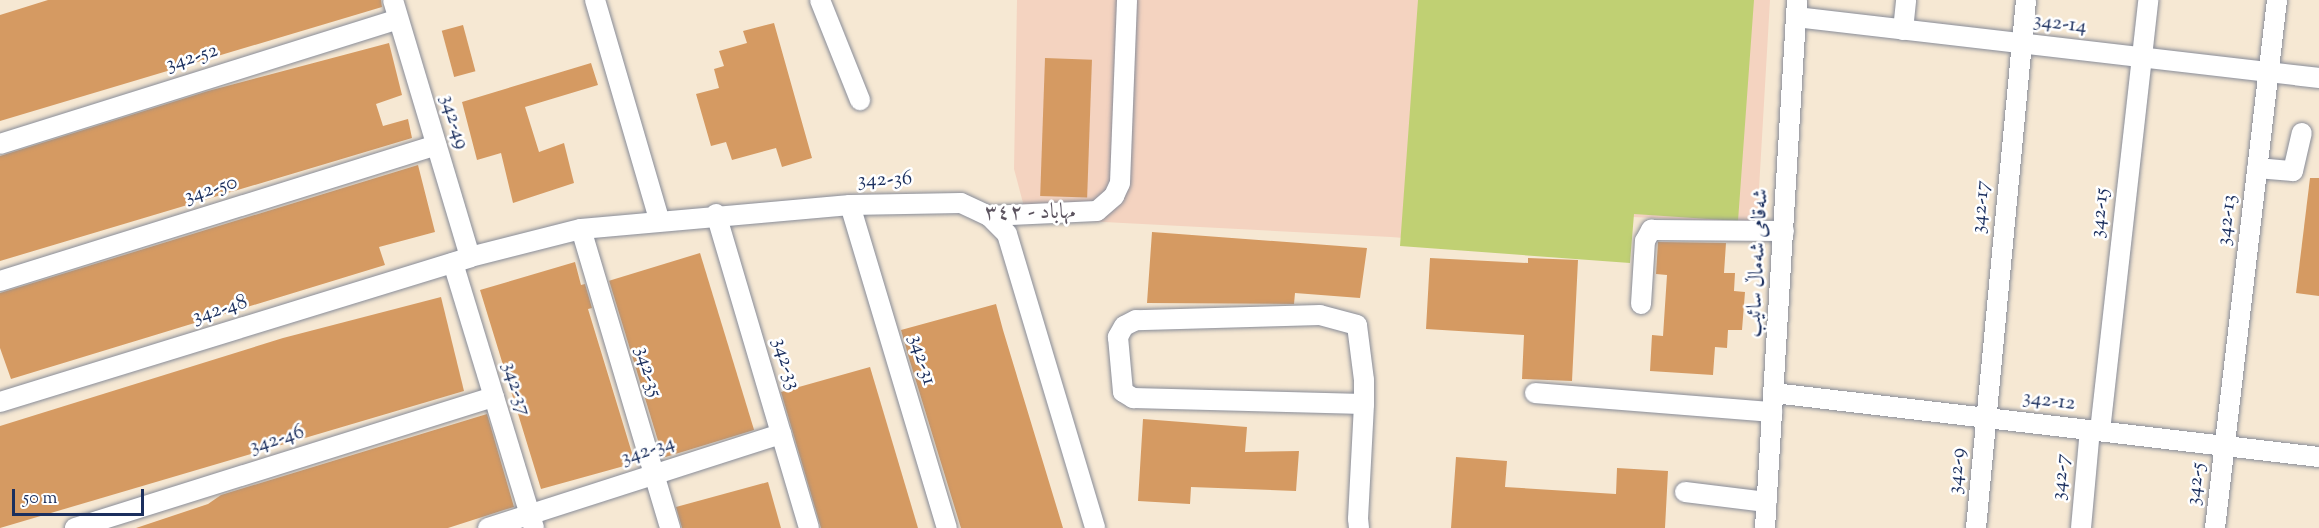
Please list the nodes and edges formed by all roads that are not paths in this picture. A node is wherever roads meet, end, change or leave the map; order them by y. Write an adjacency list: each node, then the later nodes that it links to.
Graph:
1 (595, 0): 23 (street)
2 (820, 0): 15 (street)
3 (1127, 0): 22 (street)
4 (1906, 0): 10 (street)
5 (2026, 0): 11 (street, 342-17)
6 (2148, 0): 12 (street, 342-15)
7 (2277, 0): 13 (street, 342-13)
8 (1796, 8): 10 (street, 342-14); 25 (street, شەقامی شەماڵ سائیب)
9 (395, 9): 17 (street, 342-52); 18 (street, 342-49)
10 (1903, 30): 11 (street, 342-14)
11 (2021, 44): 12 (street, 342-14); 34 (street, 342-17)
12 (2141, 57): 13 (street, 342-14); 35 (street, 342-15)
13 (2268, 72): 14 (street, 342-14); 19 (street, 342-13)
14 (2319, 78)
15 (860, 100)
16 (2302, 133): 19 (street)
17 (0, 144)
18 (436, 145): 26 (street, 342-49); 27 (street, 342-50)
19 (2257, 168): 37 (street, 342-13)
20 (850, 205): 21 (street, 342-36); 22 (street, 342-36); 47 (street, 342-31)
21 (716, 214): 23 (street, 342-36); 36 (street, 342-33)
22 (989, 216): 48 (street, 342-36)
23 (659, 219): 24 (street, 342-36)
24 (581, 229): 26 (street, 342-36); 39 (street, 342-35)
25 (1784, 231): 28 (street); 32 (street, شەقامی شەماڵ سائیب)
26 (461, 260): 30 (street, 342-48); 31 (street, 342-37)
27 (0, 281)
28 (1641, 304)
29 (1535, 393): 32 (street, 342-12)
30 (2, 395)
31 (494, 398): 42 (street, 342-37); 43 (street, 342-46)
32 (1773, 402): 34 (street, 342-12); 41 (street, شەقامی شەماڵ سائیب)
33 (1364, 404): 33 (street); 49 (street)
34 (1986, 418): 35 (street, 342-12); 51 (street, 342-9)
35 (2095, 431): 37 (street, 342-12); 52 (street, 342-7)
36 (781, 434): 39 (street, 342-34); 46 (street, 342-33)
37 (2225, 446): 38 (street, 342-12); 53 (street, 342-5)
38 (2319, 457)
39 (653, 475): 42 (street, 342-34); 45 (street, 342-35)
40 (1685, 492): 41 (street)
41 (1766, 502): 50 (street, شەقامی شەماڵ سائیب)
42 (532, 521): 44 (street, 342-34)
43 (75, 528)
44 (488, 528)
45 (670, 528)
46 (809, 528)
47 (947, 528)
48 (1095, 528)
49 (1359, 528)
50 (1765, 528)
51 (1976, 528)
52 (2080, 528)
53 (2215, 528)

